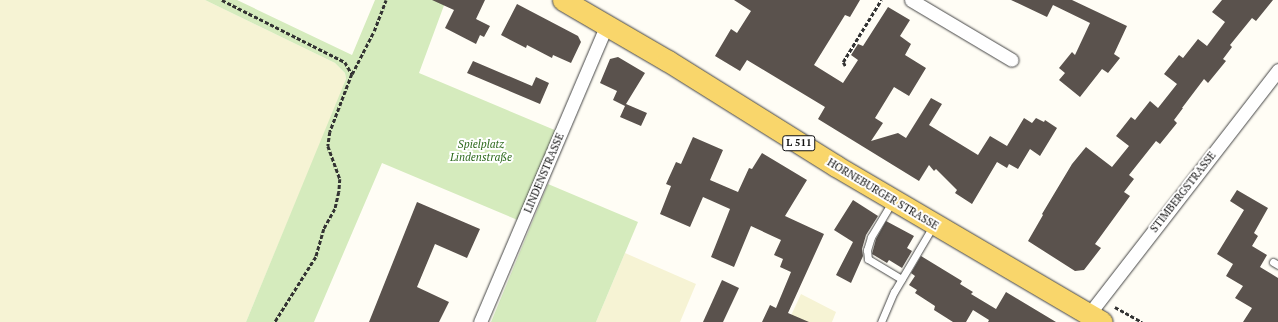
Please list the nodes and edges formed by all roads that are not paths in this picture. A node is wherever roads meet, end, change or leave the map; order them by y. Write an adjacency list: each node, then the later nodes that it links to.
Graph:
1 (563, 0): 3 (main road, HORNEBURGER STRASSE / L 511)
2 (911, 0): 4 (street)
3 (607, 24): 6 (main road, HORNEBURGER STRASSE / L 511); 10 (street, LINDENSTRASSE)
4 (1012, 60)
5 (1278, 70): 9 (street, STIMBERGSTRASSE)
6 (893, 200): 7 (main road, HORNEBURGER STRASSE / L 511); 8 (lane)
7 (934, 224): 8 (lane); 9 (main road, HORNEBURGER STRASSE / L 511)
8 (901, 279): 11 (lane)
9 (1095, 318)
10 (480, 322)
11 (881, 322)

